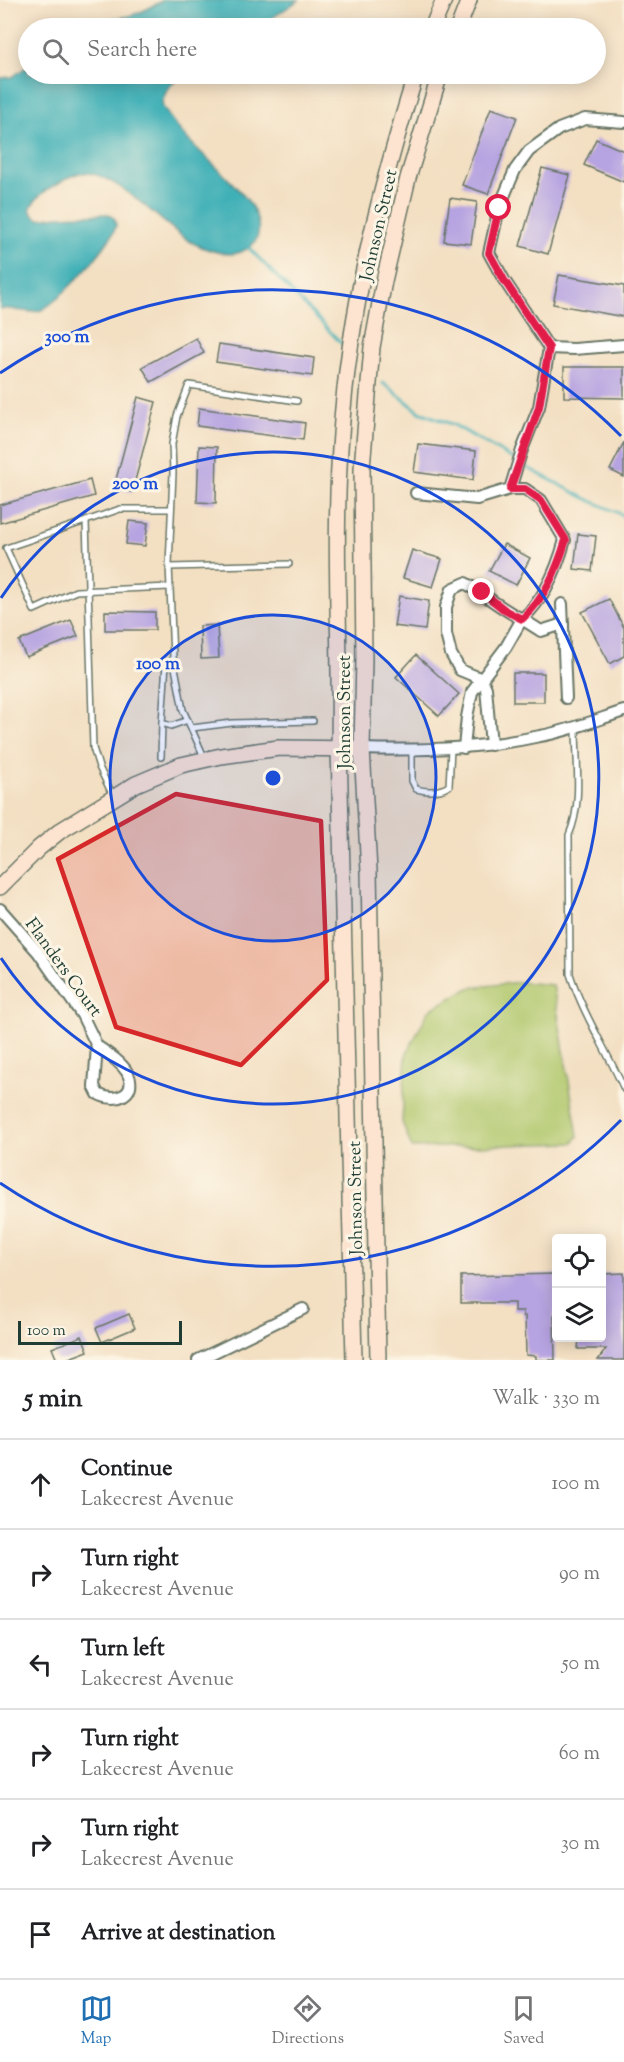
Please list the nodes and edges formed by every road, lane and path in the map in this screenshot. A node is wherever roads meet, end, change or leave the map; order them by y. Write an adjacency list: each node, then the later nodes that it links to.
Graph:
1 (444, 0): 3 (main road)
2 (469, 0): 4 (main road)
3 (436, 18)
4 (462, 18)
5 (413, 84): 32 (main road, Johnson Street)
6 (437, 84): 34 (main road, Johnson Street)
7 (624, 122): 9 (street)
8 (624, 345): 9 (street)
9 (549, 348): 11 (street)
10 (297, 401): 13 (lane)
11 (510, 489): 12 (street); 20 (street)
12 (416, 493)
13 (171, 509): 14 (lane); 16 (lane)
14 (86, 521): 18 (lane); 18 (lane)
15 (289, 564): 16 (lane)
16 (169, 567): 17 (lane)
17 (170, 587): 18 (lane); 26 (lane)
18 (89, 589): 39 (lane)
19 (562, 604): 21 (street)
20 (522, 619): 21 (street); 23 (street); 23 (street)
21 (563, 624): 24 (street)
22 (166, 663): 28 (lane)
23 (482, 680): 31 (street); 33 (street)
24 (566, 698)
25 (624, 711): 29 (street)
26 (188, 720): 28 (lane); 30 (lane)
27 (313, 721): 30 (lane)
28 (162, 723): 37 (lane)
29 (576, 727): 31 (street); 43 (lane)
30 (192, 728): 38 (lane)
31 (491, 745): 33 (street)
32 (339, 748): 34 (main road); 38 (main road); 46 (main road, Johnson Street)
33 (464, 748): 35 (street)
34 (362, 749): 36 (street); 47 (main road, Johnson Street)
35 (451, 749): 36 (street); 36 (lane)
36 (412, 750)
37 (161, 757)
38 (205, 761): 39 (main road)
39 (114, 798): 40 (main road)
40 (0, 887)
41 (0, 909): 42 (street, Flanders Court)
42 (97, 1046): 42 (street, Flanders Court)
43 (624, 1089)
44 (303, 1309): 45 (street)
45 (198, 1360)
46 (354, 1360)
47 (378, 1360)

